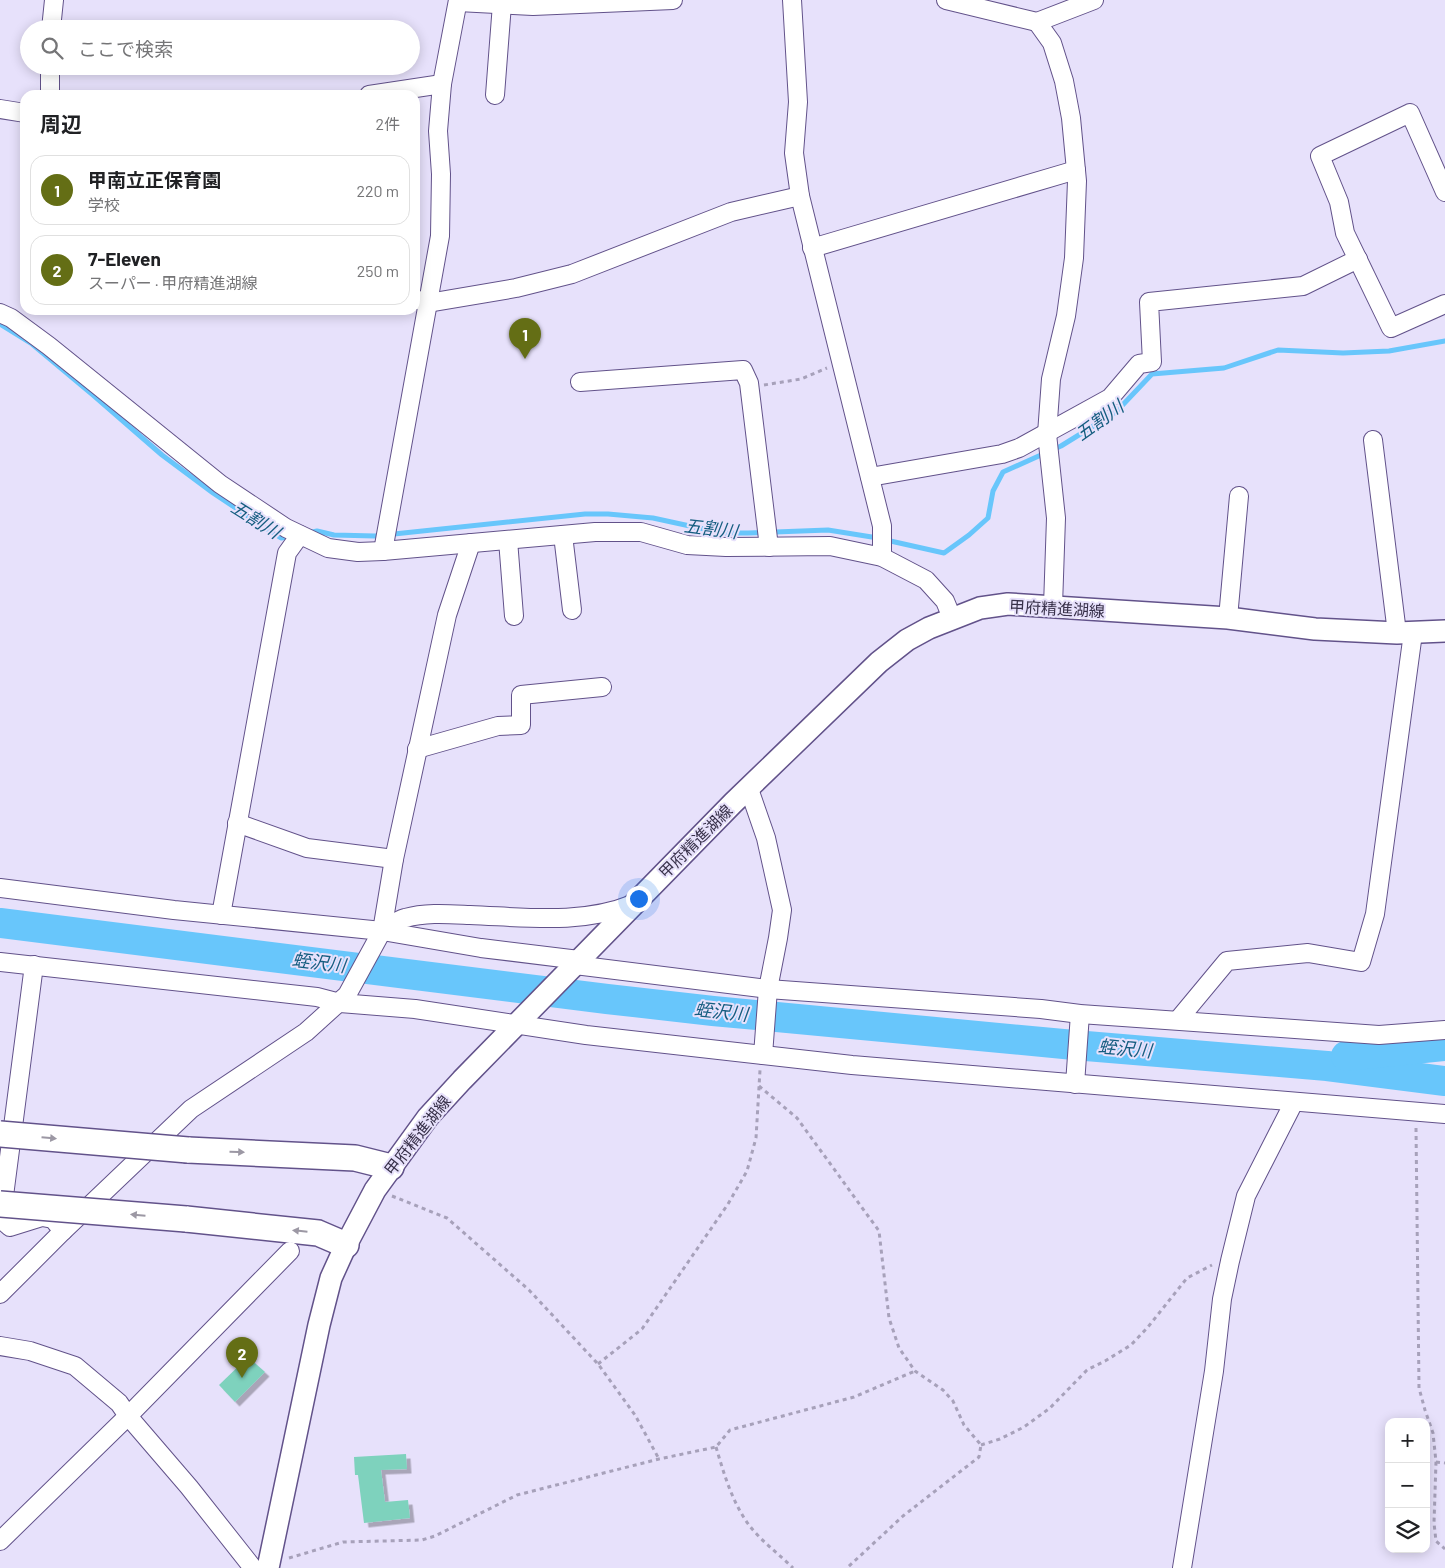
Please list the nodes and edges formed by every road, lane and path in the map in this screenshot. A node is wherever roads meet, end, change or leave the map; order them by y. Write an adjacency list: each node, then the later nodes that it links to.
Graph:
1 (54, 0): 8 (street)
2 (673, 0): 7 (street)
3 (792, 0): 19 (street)
4 (946, 0): 9 (street)
5 (1094, 0): 9 (street)
6 (458, 1): 7 (street); 11 (street)
7 (502, 4): 14 (street)
8 (52, 20)
9 (1037, 22): 17 (street)
10 (50, 75): 12 (street)
11 (442, 84): 13 (street); 22 (street)
12 (50, 90)
13 (402, 90)
14 (494, 95)
15 (0, 109): 16 (street)
16 (20, 112)
17 (1076, 170): 20 (street); 30 (street)
18 (1445, 192): 21 (street)
19 (800, 196): 20 (street); 22 (street)
20 (812, 248): 27 (street)
21 (1358, 259): 23 (street); 30 (street)
22 (421, 301)
23 (1445, 304)
24 (0, 313): 26 (street)
25 (419, 315): 39 (street)
26 (23, 317): 34 (street)
27 (842, 363): 29 (path); 32 (street)
28 (580, 382): 29 (street)
29 (749, 388): 38 (street)
30 (1047, 434): 32 (street); 41 (street)
31 (1373, 440): 47 (street)
32 (870, 477): 40 (street)
33 (1239, 496): 45 (street)
34 (300, 535): 39 (street); 51 (street)
35 (563, 535): 36 (street); 38 (street); 42 (street)
36 (508, 540): 37 (street); 43 (street)
37 (471, 543): 39 (street); 49 (street)
38 (768, 547): 40 (street)
39 (383, 551)
40 (882, 557): 44 (street)
41 (1053, 606): 44 (main road, 甲府精進湖線); 45 (main road, 甲府精進湖線)
42 (572, 610)
43 (514, 616)
44 (952, 618): 50 (main road, 甲府精進湖線)
45 (1228, 618): 47 (main road, 甲府精進湖線)
46 (1445, 631): 47 (main road, 甲府精進湖線)
47 (1405, 633): 63 (street)
48 (602, 687): 49 (street)
49 (417, 749): 52 (street)
50 (749, 788): 54 (main road, 甲府精進湖線); 60 (street)
51 (237, 823): 52 (street); 55 (street)
52 (394, 858): 56 (street)
53 (0, 888): 55 (street)
54 (634, 903): 56 (street); 58 (main road, 甲府精進湖線)
55 (221, 915): 56 (street)
56 (379, 937): 58 (street); 61 (street)
57 (0, 962): 59 (street)
58 (575, 965): 60 (street); 64 (main road, 甲府精進湖線)
59 (34, 966): 61 (street); 76 (street)
60 (768, 991): 62 (street); 66 (street)
61 (343, 999): 64 (street); 76 (street)
62 (1080, 1018): 63 (street); 67 (street)
63 (1178, 1020): 65 (street)
64 (519, 1022): 66 (street); 73 (main road, 甲府精進湖線)
65 (1445, 1030)
66 (764, 1051): 67 (street); 68 (path)
67 (1075, 1077): 69 (street)
68 (759, 1086): 82 (path); 83 (path)
69 (1294, 1102): 70 (street); 79 (street)
70 (1416, 1112): 71 (street); 88 (path)
71 (1445, 1114)
72 (0, 1134): 73 (highway, one-way to 73, bridge)
73 (391, 1166): 74 (main road, 甲府精進湖線)
74 (375, 1190): 77 (main road, 甲府精進湖線); 82 (path)
75 (0, 1204): 77 (highway, one-way to 75, bridge)
76 (63, 1231): 80 (street)
77 (346, 1245): 92 (main road, 甲府精進湖線)
78 (290, 1251): 84 (street)
79 (1230, 1261): 85 (path); 95 (street)
80 (0, 1294)
81 (0, 1346): 84 (street)
82 (598, 1364): 87 (path)
83 (915, 1371): 85 (path); 86 (path)
84 (128, 1416): 90 (street); 92 (street)
85 (981, 1445): 94 (path)
86 (716, 1447): 87 (path); 93 (path)
87 (659, 1459): 92 (path)
88 (1436, 1462): 89 (path); 91 (path)
89 (1445, 1463)
90 (0, 1541)
91 (1445, 1549)
92 (263, 1567)
93 (793, 1568)
94 (847, 1568)
95 (1182, 1568)

